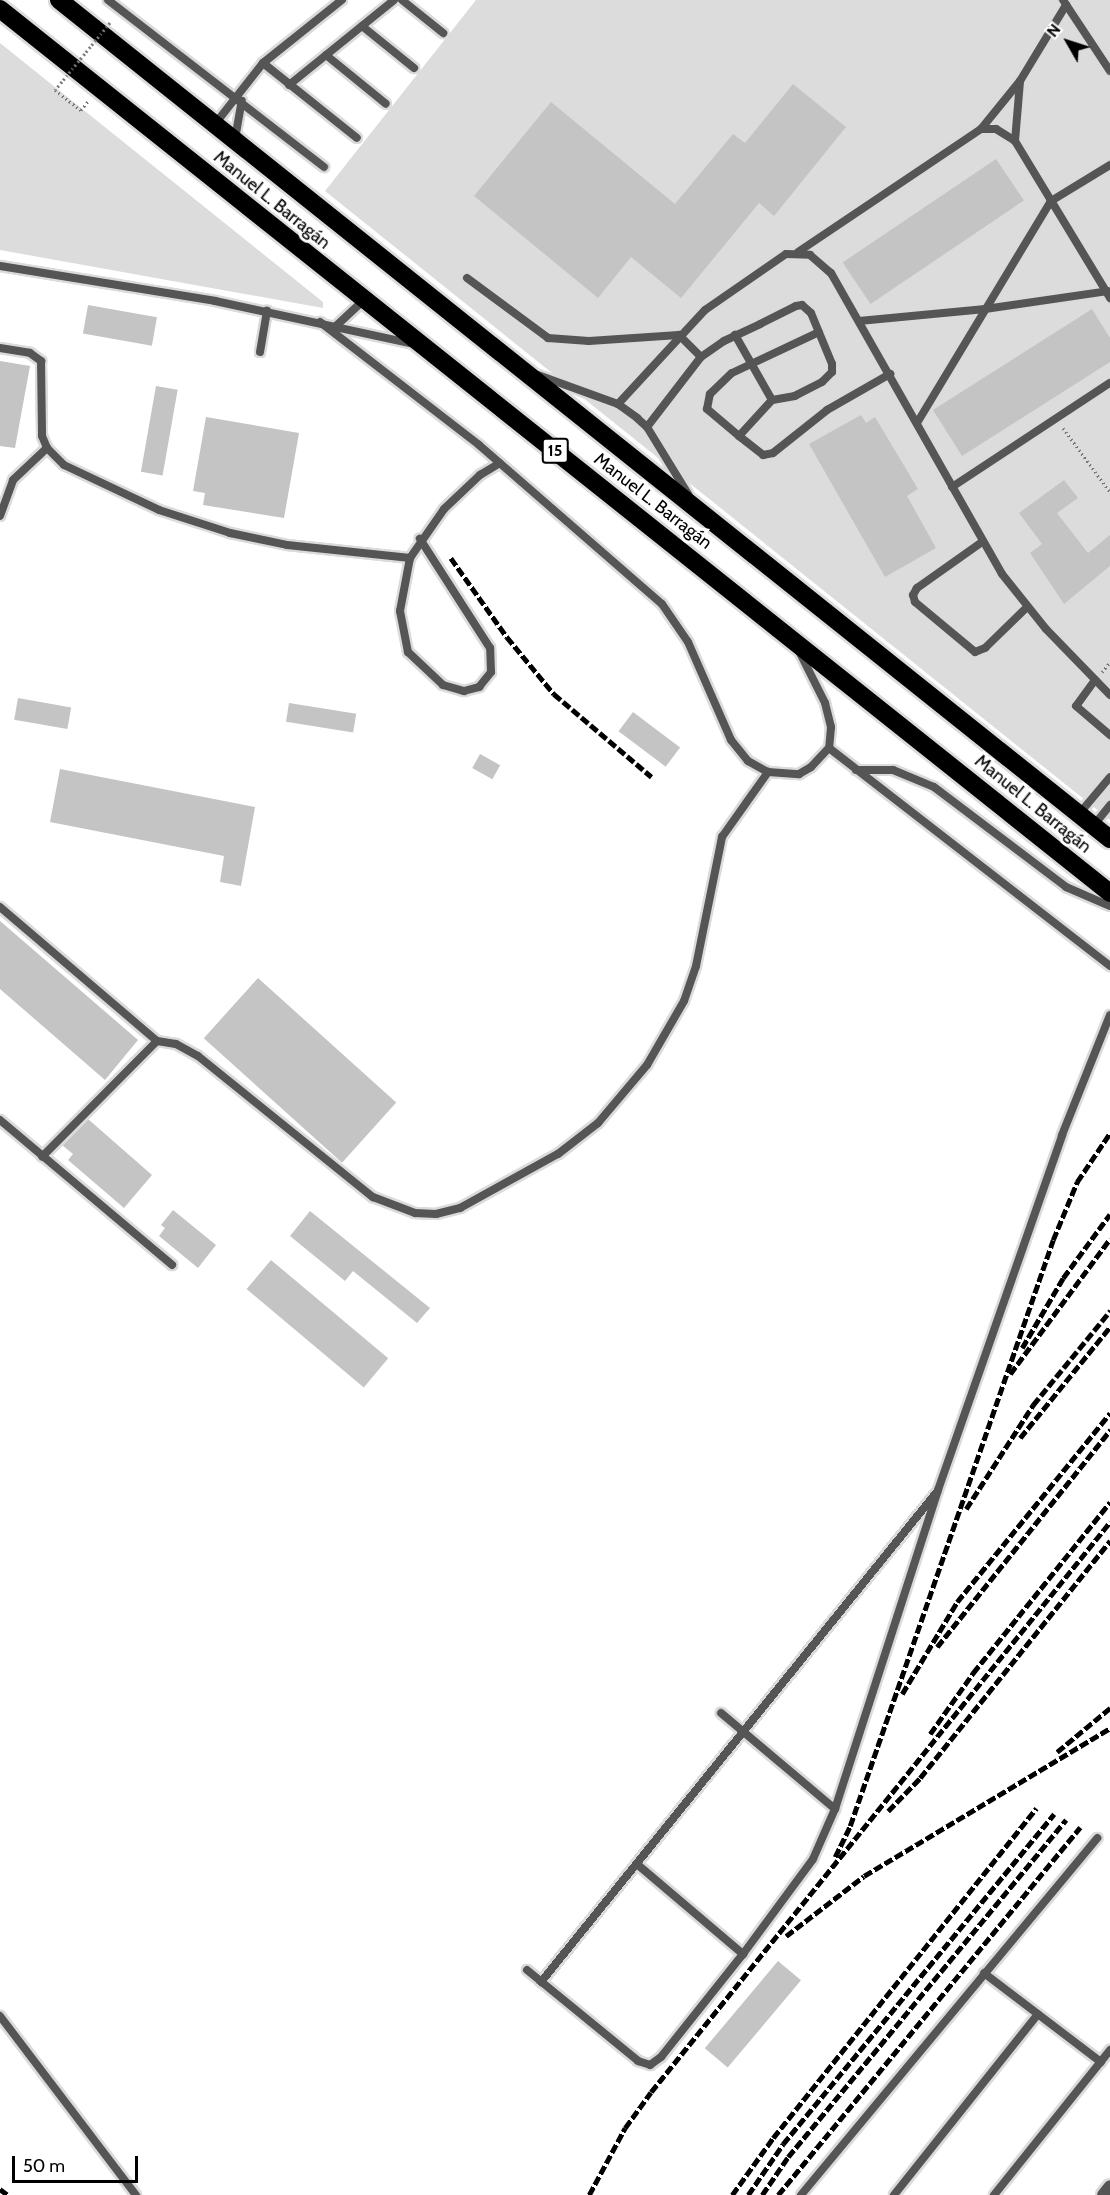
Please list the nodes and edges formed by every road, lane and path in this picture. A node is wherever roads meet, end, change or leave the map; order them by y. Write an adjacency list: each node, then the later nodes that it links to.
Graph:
1 (58, 0): 21 (highway, Manuel L. Barragán / 15)
2 (108, 0): 18 (lane)
3 (342, 0): 12 (lane)
4 (394, 0): 9 (lane)
5 (402, 0): 10 (lane)
6 (1064, 3): 14 (lane); 15 (lane)
7 (0, 9): 17 (highway, Manuel L. Barragán / 15)
8 (112, 20): 17 (path, bridge)
9 (362, 26): 11 (lane); 13 (lane)
10 (443, 33)
11 (326, 55): 16 (lane); 19 (lane)
12 (263, 63): 16 (lane); 18 (lane)
13 (414, 68)
14 (1110, 71)
15 (1020, 81): 22 (lane); 25 (lane)
16 (290, 85): 23 (lane)
17 (99, 87): 33 (highway, Manuel L. Barragán / 15)
18 (238, 96): 20 (lane); 21 (lane)
19 (386, 104)
20 (242, 105): 24 (lane); 27 (lane)
21 (215, 125): 24 (highway, Manuel L. Barragán / 15)
22 (981, 129): 25 (lane); 29 (lane)
23 (357, 138)
24 (234, 140): 47 (highway, Manuel L. Barragán / 15)
25 (1015, 141): 28 (lane)
26 (1110, 165): 28 (lane)
27 (324, 167)
28 (1051, 201): 32 (lane); 34 (lane)
29 (798, 252): 36 (lane); 40 (lane)
30 (0, 266): 35 (lane)
31 (467, 278): 40 (lane)
32 (1109, 293): 34 (lane)
33 (363, 301): 38 (lane); 42 (highway, Manuel L. Barragán / 15)
34 (985, 309): 36 (lane); 53 (lane)
35 (267, 311): 37 (lane); 44 (lane)
36 (859, 321): 48 (lane)
37 (320, 322): 38 (lane); 57 (lane)
38 (336, 326): 42 (lane)
39 (819, 333): 41 (lane); 46 (lane); 50 (lane)
40 (679, 335): 45 (lane); 51 (lane)
41 (735, 335): 45 (lane); 46 (lane)
42 (422, 346): 66 (highway, Manuel L. Barragán / 15)
43 (0, 348): 56 (lane)
44 (260, 352)
45 (701, 357): 54 (lane)
46 (749, 364): 50 (lane); 55 (lane)
47 (525, 371): 51 (lane); 60 (highway, Manuel L. Barragán / 15)
48 (890, 374): 53 (lane); 55 (lane)
49 (1110, 384): 52 (lane)
50 (772, 400): 55 (lane)
51 (618, 404): 54 (lane)
52 (1057, 418): 58 (lane); 59 (path)
53 (916, 423): 58 (lane)
54 (646, 427): 60 (lane)
55 (739, 436)
56 (47, 448): 61 (lane); 64 (lane)
57 (500, 463): 62 (lane); 72 (lane)
58 (952, 487): 63 (lane)
59 (1110, 492)
60 (697, 507): 75 (highway, Manuel L. Barragán / 15)
61 (0, 516)
62 (420, 539): 64 (lane); 64 (lane)
63 (982, 542): 65 (lane); 65 (lane)
64 (410, 558)
65 (1027, 607): 67 (lane)
66 (791, 636): 70 (lane); 77 (highway, Manuel L. Barragán / 15)
67 (1095, 680): 68 (lane); 69 (lane)
68 (1110, 695)
69 (1110, 735)
70 (829, 748): 71 (lane); 72 (lane)
71 (856, 770): 78 (lane); 80 (lane)
72 (768, 772): 82 (lane)
73 (1110, 777): 75 (lane)
74 (1110, 805): 75 (lane)
75 (1086, 820): 76 (highway, Manuel L. Barragán / 15)
76 (1110, 838)
77 (1110, 893)
78 (1110, 906)
79 (0, 907): 82 (lane)
80 (1110, 966)
81 (1110, 1015): 86 (lane)
82 (157, 1041): 84 (lane)
83 (0, 1120): 84 (lane)
84 (42, 1156): 85 (lane)
85 (172, 1264)
86 (938, 1490): 88 (lane); 89 (lane)
87 (721, 1713): 88 (lane)
88 (743, 1732): 89 (lane); 91 (lane)
89 (835, 1809): 92 (lane)
90 (1097, 1838): 94 (lane)
91 (638, 1865): 92 (lane); 95 (lane)
92 (744, 1954): 95 (lane)
93 (527, 1970): 95 (lane)
94 (984, 1973): 96 (lane); 102 (lane)
95 (541, 1982)
96 (1038, 2014): 99 (lane); 103 (lane)
97 (0, 2016): 101 (lane)
98 (1110, 2050): 99 (lane)
99 (1101, 2062): 104 (lane)
100 (1110, 2186): 105 (street)
101 (136, 2195)
102 (801, 2195)
103 (894, 2195)
104 (994, 2195)
105 (1103, 2195)

